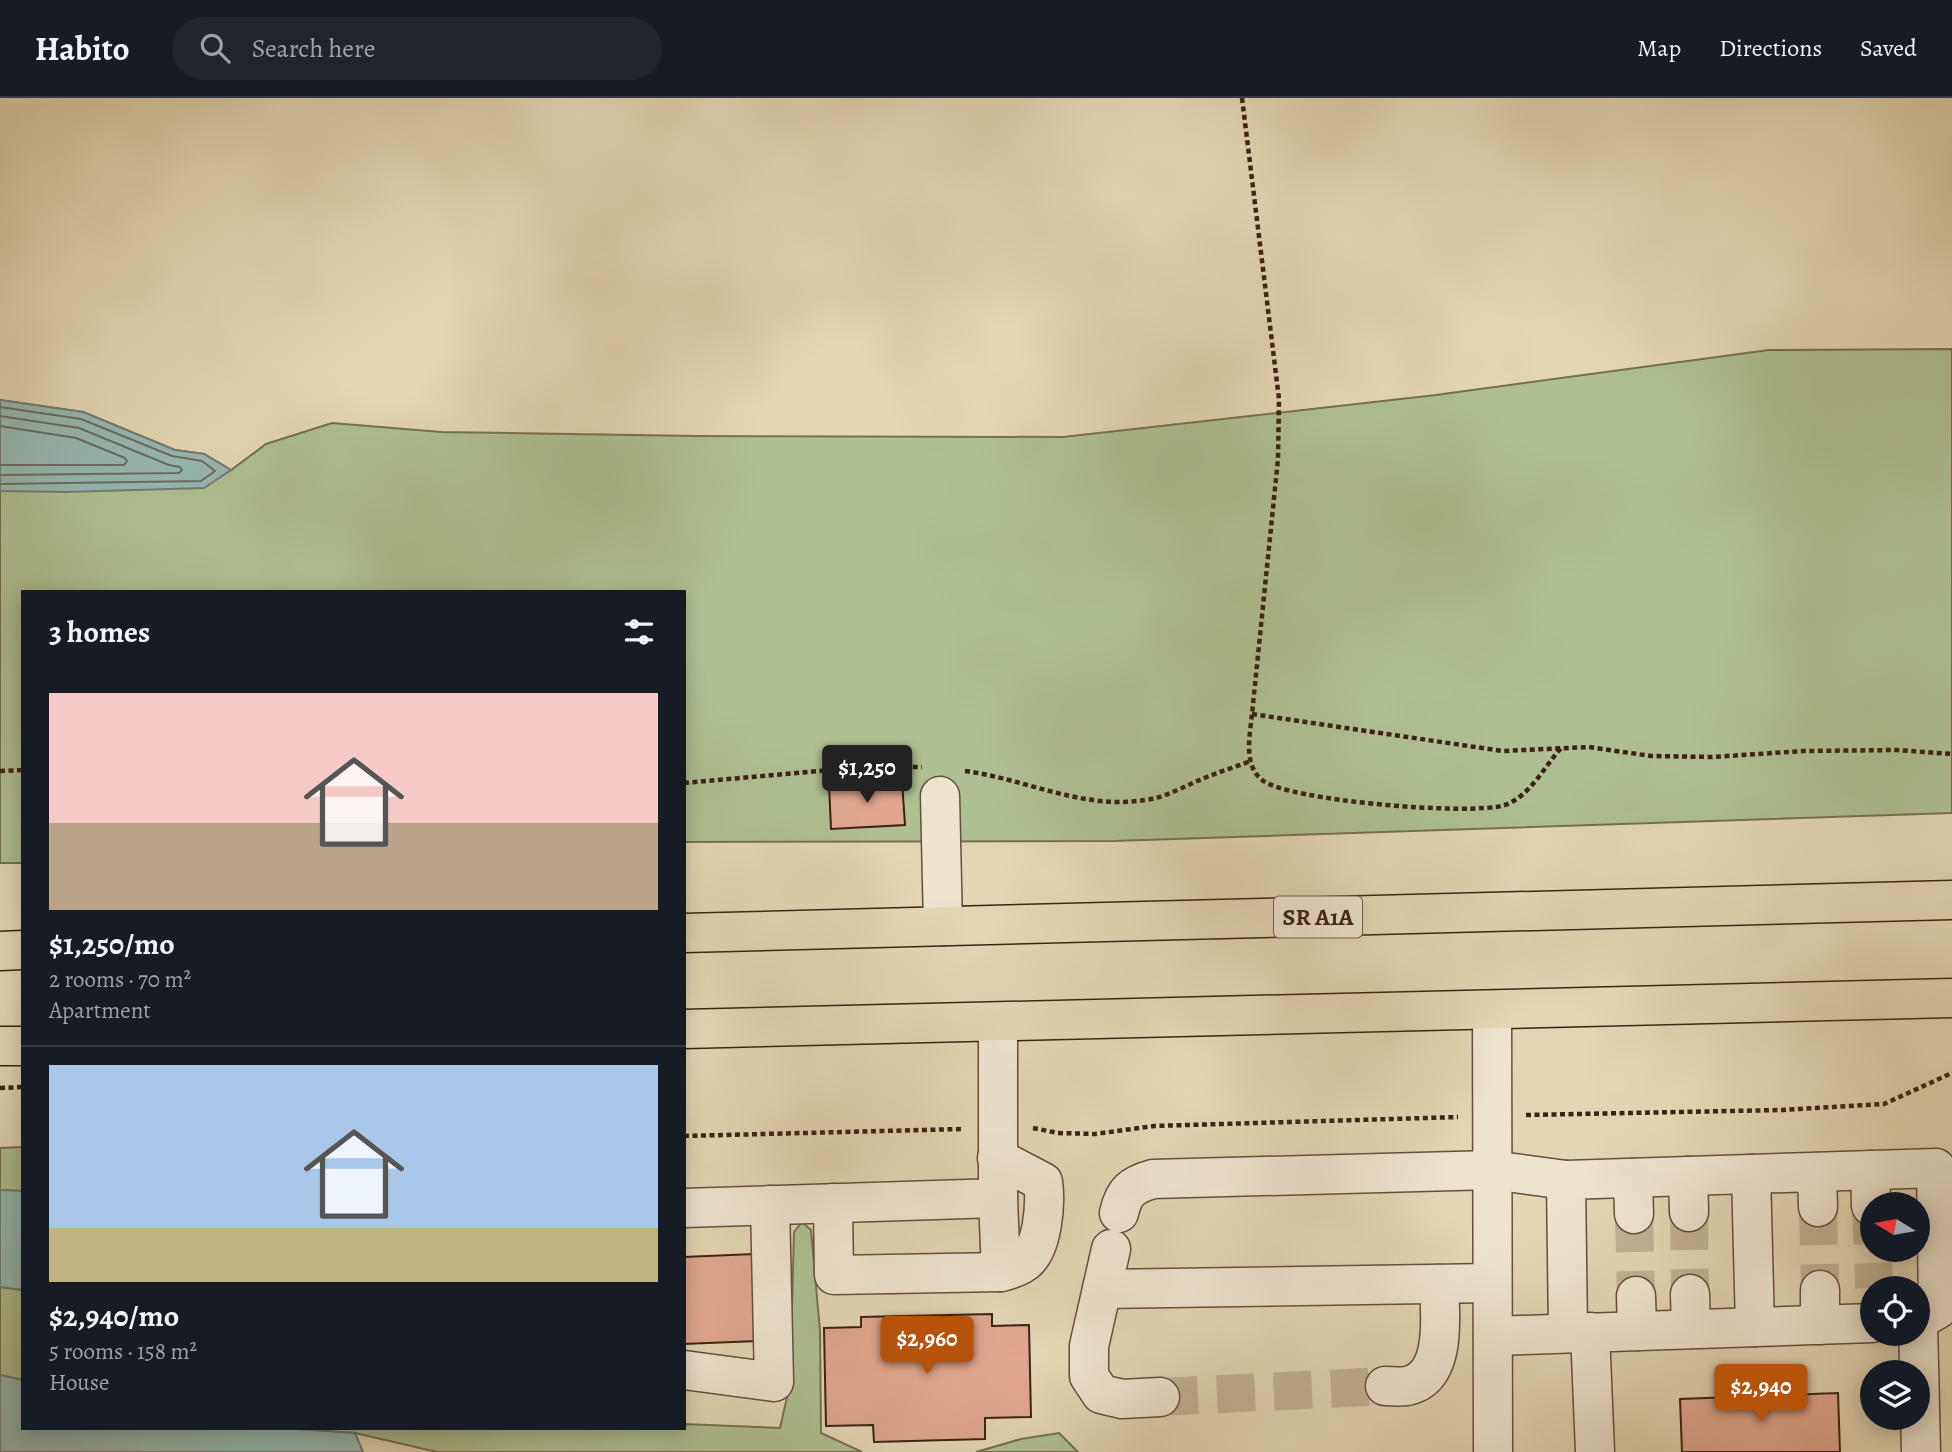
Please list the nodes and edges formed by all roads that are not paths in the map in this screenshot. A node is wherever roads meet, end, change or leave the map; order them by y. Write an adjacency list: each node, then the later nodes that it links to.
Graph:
1 (940, 796): 3 (lane)
2 (1952, 900): 3 (main road, SR A1A)
3 (943, 926): 4 (main road, SR A1A)
4 (686, 933)
5 (21, 950): 6 (main road)
6 (0, 951)
7 (1952, 998): 8 (main road)
8 (1492, 1010): 9 (main road); 14 (lane)
9 (998, 1022): 10 (main road); 13 (lane)
10 (686, 1029)
11 (0, 1046): 12 (main road)
12 (21, 1046)
13 (997, 1142): 18 (lane); 22 (lane)
14 (1492, 1170): 16 (lane); 23 (lane); 25 (lane)
15 (1751, 1174): 16 (lane); 17 (lane); 28 (lane)
16 (1566, 1180): 29 (lane)
17 (1871, 1188): 26 (lane)
18 (998, 1198): 19 (lane); 22 (lane)
19 (832, 1203): 20 (lane); 22 (lane)
20 (770, 1205): 21 (lane); 31 (lane)
21 (686, 1208)
22 (1001, 1272)
23 (1492, 1283): 24 (lane); 30 (lane)
24 (1439, 1284): 25 (lane); 32 (lane)
25 (1102, 1289): 33 (lane)
26 (1931, 1316): 36 (lane)
27 (1860, 1319): 28 (lane)
28 (1755, 1327): 29 (lane)
29 (1579, 1333): 30 (lane); 35 (lane)
30 (1493, 1336): 34 (lane)
31 (686, 1370)
32 (1385, 1386)
33 (1160, 1398)
34 (1493, 1452)
35 (1595, 1452)
36 (1921, 1452)

